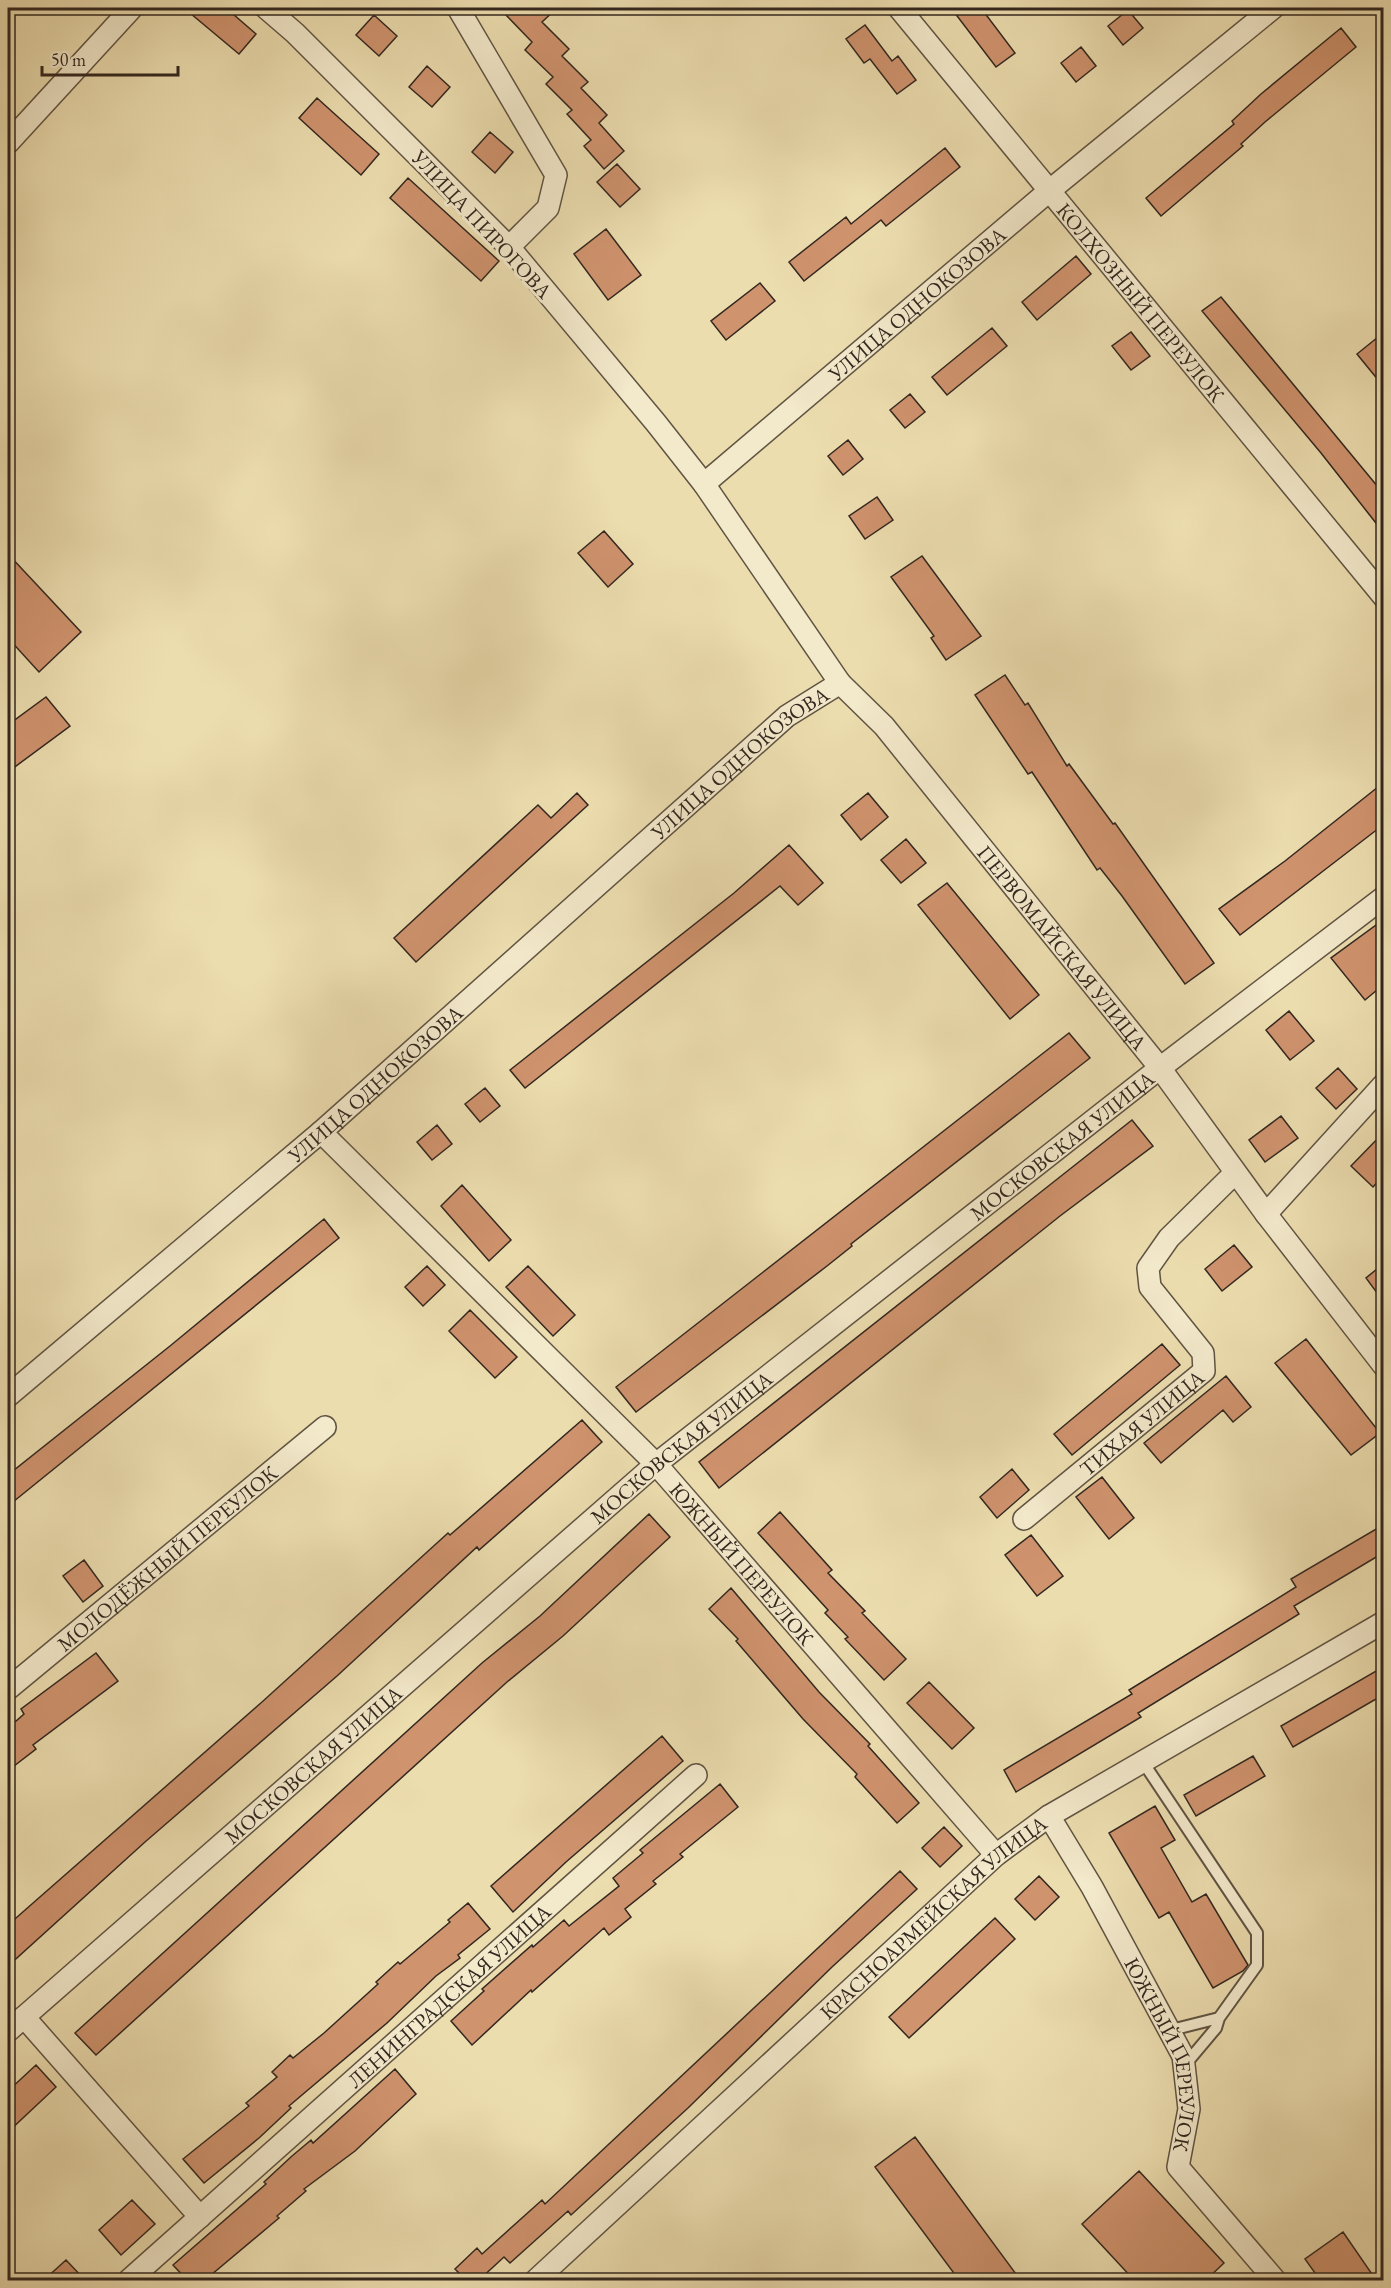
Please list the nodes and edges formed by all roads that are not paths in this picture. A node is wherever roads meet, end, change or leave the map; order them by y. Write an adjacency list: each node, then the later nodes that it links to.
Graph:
1 (132, 8): 6 (street)
2 (266, 8): 8 (street, УЛИЦА ПИРОГОВА)
3 (458, 8): 8 (street)
4 (899, 8): 7 (street, КОЛХОЗНЫЙ ПЕРЕУЛОК)
5 (1273, 8): 7 (street, УЛИЦА ОДНОКОЗОВА)
6 (8, 143)
7 (1049, 191): 9 (street, УЛИЦА ОДНОКОЗОВА); 10 (street, КОЛХОЗНЫЙ ПЕРЕУЛОК)
8 (509, 247): 9 (street, УЛИЦА ПИРОГОВА)
9 (704, 484): 11 (street, УЛИЦА ОДНОКОЗОВА)
10 (1383, 597)
11 (840, 683): 13 (street, ПЕРВОМАЙСКАЯ УЛИЦА); 15 (street, УЛИЦА ОДНОКОЗОВА)
12 (1383, 897): 13 (street, МОСКОВСКАЯ УЛИЦА)
13 (1160, 1068): 16 (street, ПЕРВОМАЙСКАЯ УЛИЦА); 21 (street, МОСКОВСКАЯ УЛИЦА)
14 (1383, 1084): 17 (street)
15 (321, 1131): 19 (street, УЛИЦА ОДНОКОЗОВА); 21 (street, ЮЖНЫЙ ПЕРЕУЛОК)
16 (1235, 1173): 17 (street, ПЕРВОМАЙСКАЯ УЛИЦА); 22 (street, ТИХАЯ УЛИЦА)
17 (1266, 1214): 18 (street, ПЕРВОМАЙСКАЯ УЛИЦА)
18 (1383, 1366)
19 (8, 1396)
20 (325, 1427): 24 (street, МОЛОДЁЖНЫЙ ПЕРЕУЛОК)
21 (656, 1464): 28 (street, ЮЖНЫЙ ПЕРЕУЛОК); 29 (street, МОСКОВСКАЯ УЛИЦА)
22 (1024, 1519)
23 (1383, 1622): 25 (street, КРАСНОАРМЕЙСКАЯ УЛИЦА)
24 (8, 1689)
25 (1143, 1762): 27 (street, КРАСНОАРМЕЙСКАЯ УЛИЦА); 30 (lane)
26 (696, 1774): 34 (street, ЛЕНИНГРАДСКАЯ УЛИЦА)
27 (1049, 1816): 28 (street, КРАСНОАРМЕЙСКАЯ УЛИЦА); 31 (street, ЮЖНЫЙ ПЕРЕУЛОК)
28 (996, 1855): 36 (street, КРАСНОАРМЕЙСКАЯ УЛИЦА)
29 (24, 2017): 32 (street, МОСКОВСКАЯ УЛИЦА); 34 (street)
30 (1220, 2018): 31 (lane); 33 (lane)
31 (1171, 2030): 33 (street, ЮЖНЫЙ ПЕРЕУЛОК)
32 (8, 2031)
33 (1184, 2067): 37 (street, ЮЖНЫЙ ПЕРЕУЛОК)
34 (200, 2217): 35 (street, ЛЕНИНГРАДСКАЯ УЛИЦА)
35 (129, 2280)
36 (536, 2280)
37 (1275, 2280)

